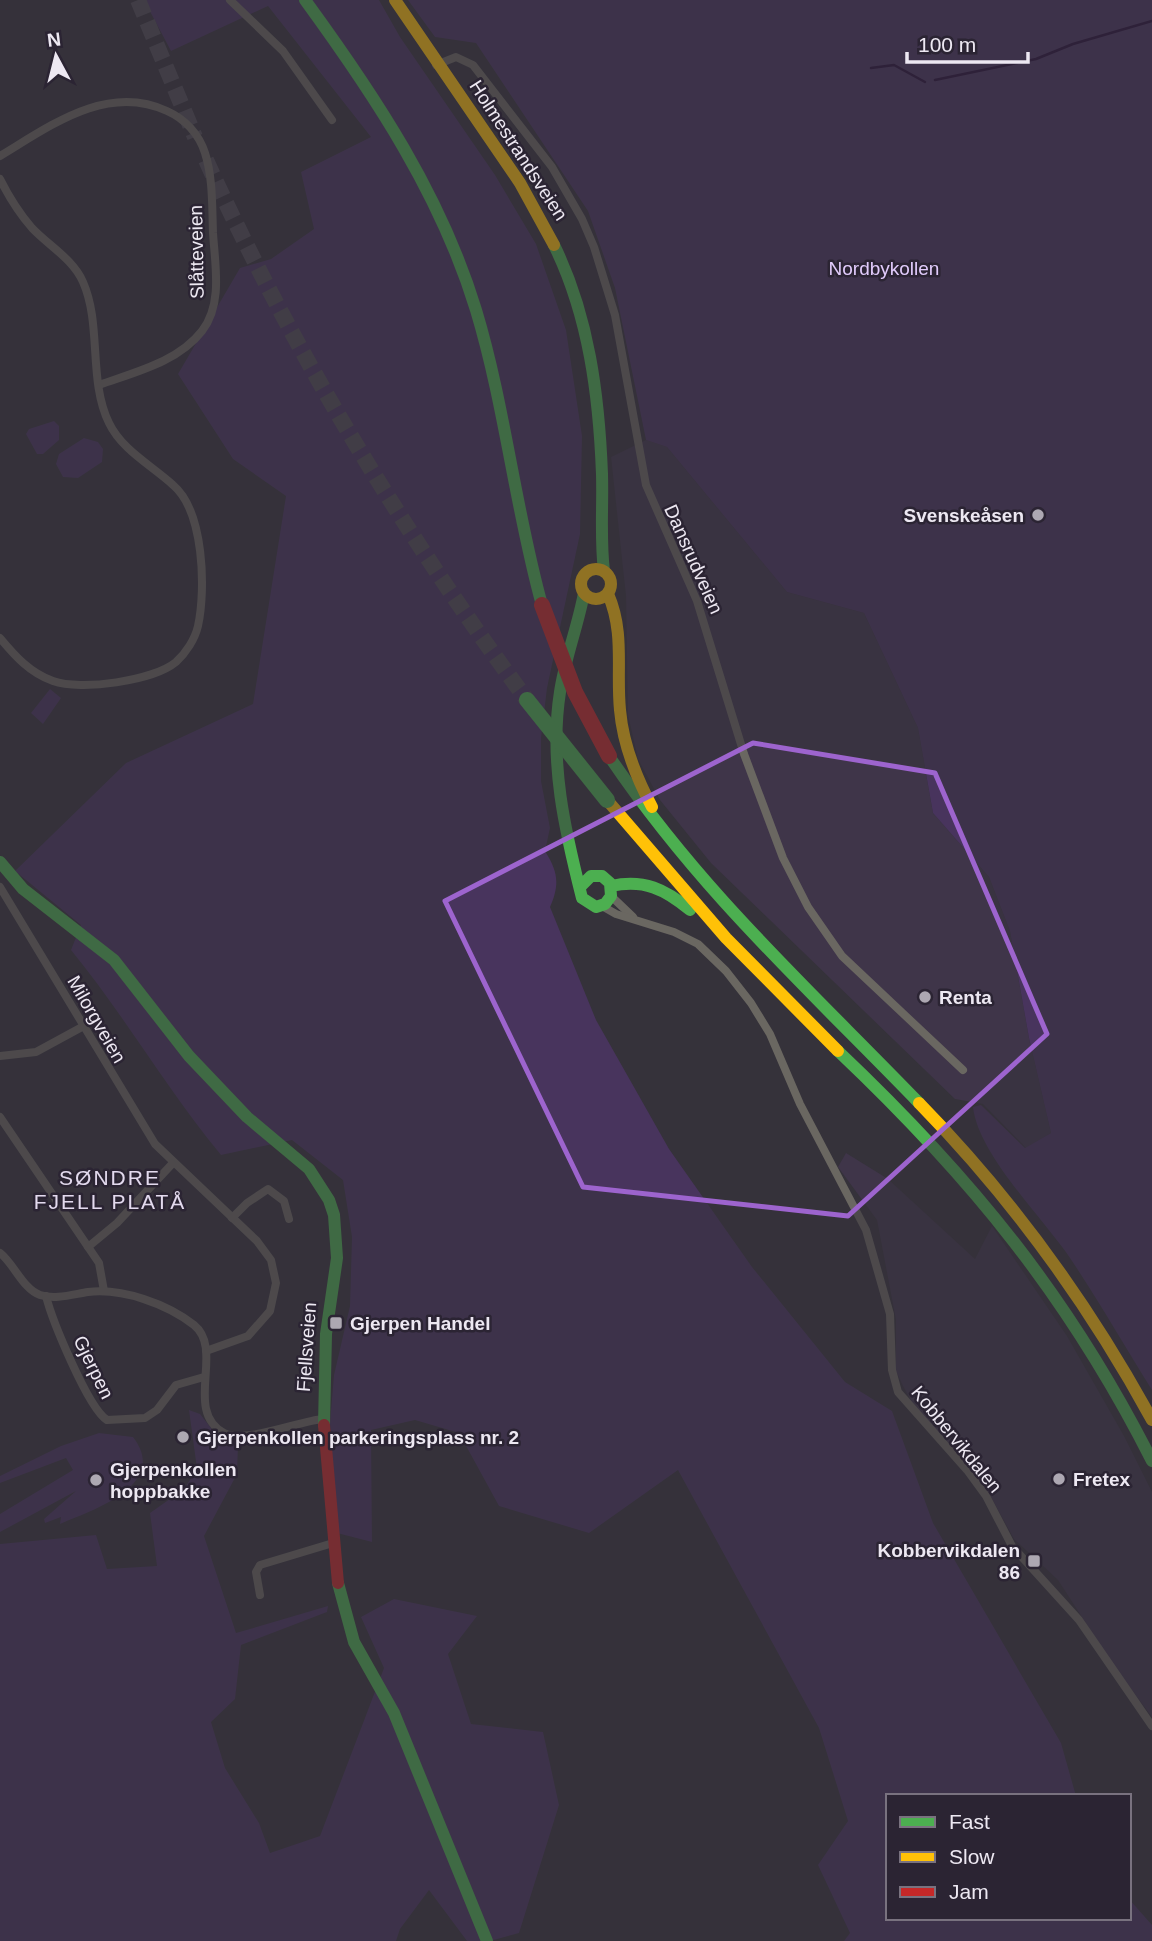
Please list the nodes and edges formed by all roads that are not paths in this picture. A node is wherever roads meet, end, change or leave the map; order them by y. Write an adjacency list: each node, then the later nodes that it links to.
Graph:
1 (230, 0): 5 (street)
2 (305, 0): 16 (main road, bridge)
3 (396, 0): 4 (main road, Holmestrandsveien)
4 (436, 65): 9 (main road, Holmestrandsveien); 22 (street, Dansrudveien)
5 (332, 121)
6 (0, 156): 8 (street, Slåtteveien)
7 (0, 180): 8 (street)
8 (99, 385): 11 (street)
9 (598, 570): 10 (main road); 10 (main road, Holmestrandsveien)
10 (595, 595): 14 (main road); 16 (main road)
11 (0, 638)
12 (527, 699): 19 (main road, bridge)
13 (1, 866): 33 (main road, Fjellsveien)
14 (588, 881): 17 (main road); 17 (main road)
15 (0, 887): 20 (street, Milorgveien)
16 (708, 890): 34 (main road)
17 (608, 896): 18 (street, Kobbervikdalen); 18 (street, Kobbervikdalen); 19 (main road)
18 (636, 919): 38 (street, Kobbervikdalen)
19 (769, 984): 35 (main road)
20 (82, 1027): 21 (street); 24 (street, Milorgveien)
21 (0, 1056)
22 (963, 1070)
23 (0, 1117): 27 (street)
24 (172, 1164): 25 (street, Milorgveien); 27 (street)
25 (232, 1218): 26 (street); 31 (street, Milorgveien)
26 (289, 1219)
27 (88, 1247): 29 (street)
28 (0, 1253): 30 (street)
29 (104, 1291): 30 (street); 31 (street)
30 (46, 1296): 32 (street, Gjerpen)
31 (206, 1351): 32 (street)
32 (204, 1377): 33 (street)
33 (323, 1419): 36 (main road, Fjellsveien)
34 (1152, 1420)
35 (1152, 1461)
36 (333, 1543): 37 (street); 39 (main road, Fjellsveien)
37 (260, 1595)
38 (1152, 1727)
39 (487, 1941)

